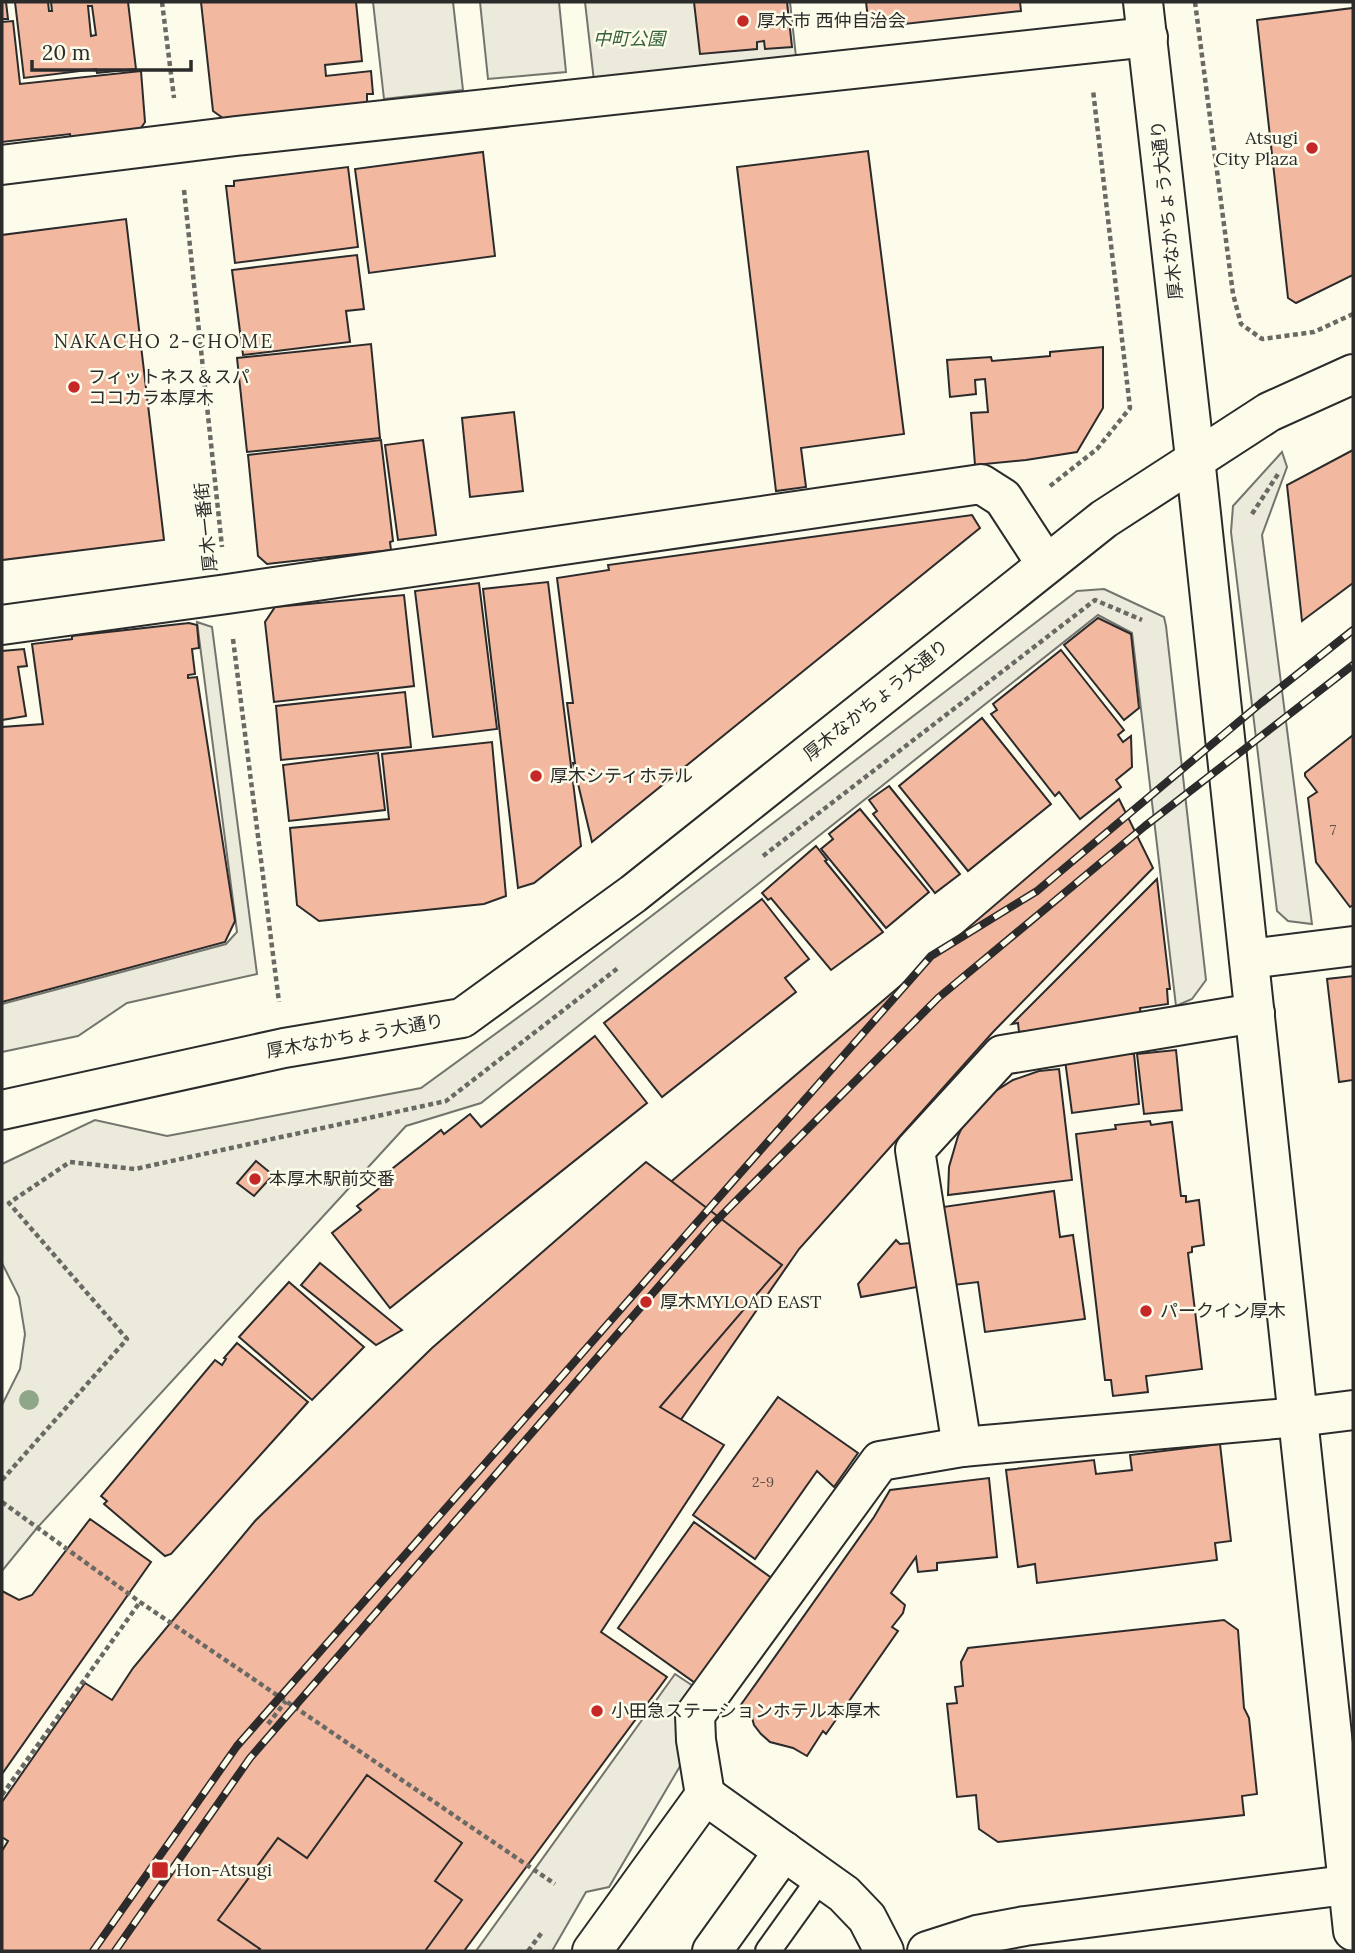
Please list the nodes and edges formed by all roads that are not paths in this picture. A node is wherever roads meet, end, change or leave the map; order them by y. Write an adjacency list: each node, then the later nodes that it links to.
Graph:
1 (1146, 19): 2 (street); 4 (street, 厚木なかちょう大通り)
2 (2, 165)
3 (1353, 374): 4 (street)
4 (1195, 458): 5 (street, 厚木なかちょう大通り); 8 (street)
5 (1046, 564): 6 (street); 10 (street, 厚木なかちょう大通り)
6 (2, 625)
7 (1353, 946): 8 (street)
8 (1249, 958): 9 (street)
9 (1255, 1013): 12 (street); 13 (street)
10 (2, 1110)
11 (1353, 1410): 12 (street)
12 (1298, 1417): 13 (street); 17 (street)
13 (962, 1447): 14 (street)
14 (705, 1795): 15 (street); 20 (street)
15 (784, 1851): 16 (street); 21 (street)
16 (821, 1877): 22 (lane); 23 (street)
17 (1351, 1885): 18 (street); 19 (street)
18 (1353, 1931)
19 (1027, 1939): 24 (street)
20 (592, 1951)
21 (712, 1951)
22 (768, 1951)
23 (884, 1951)
24 (927, 1951)

